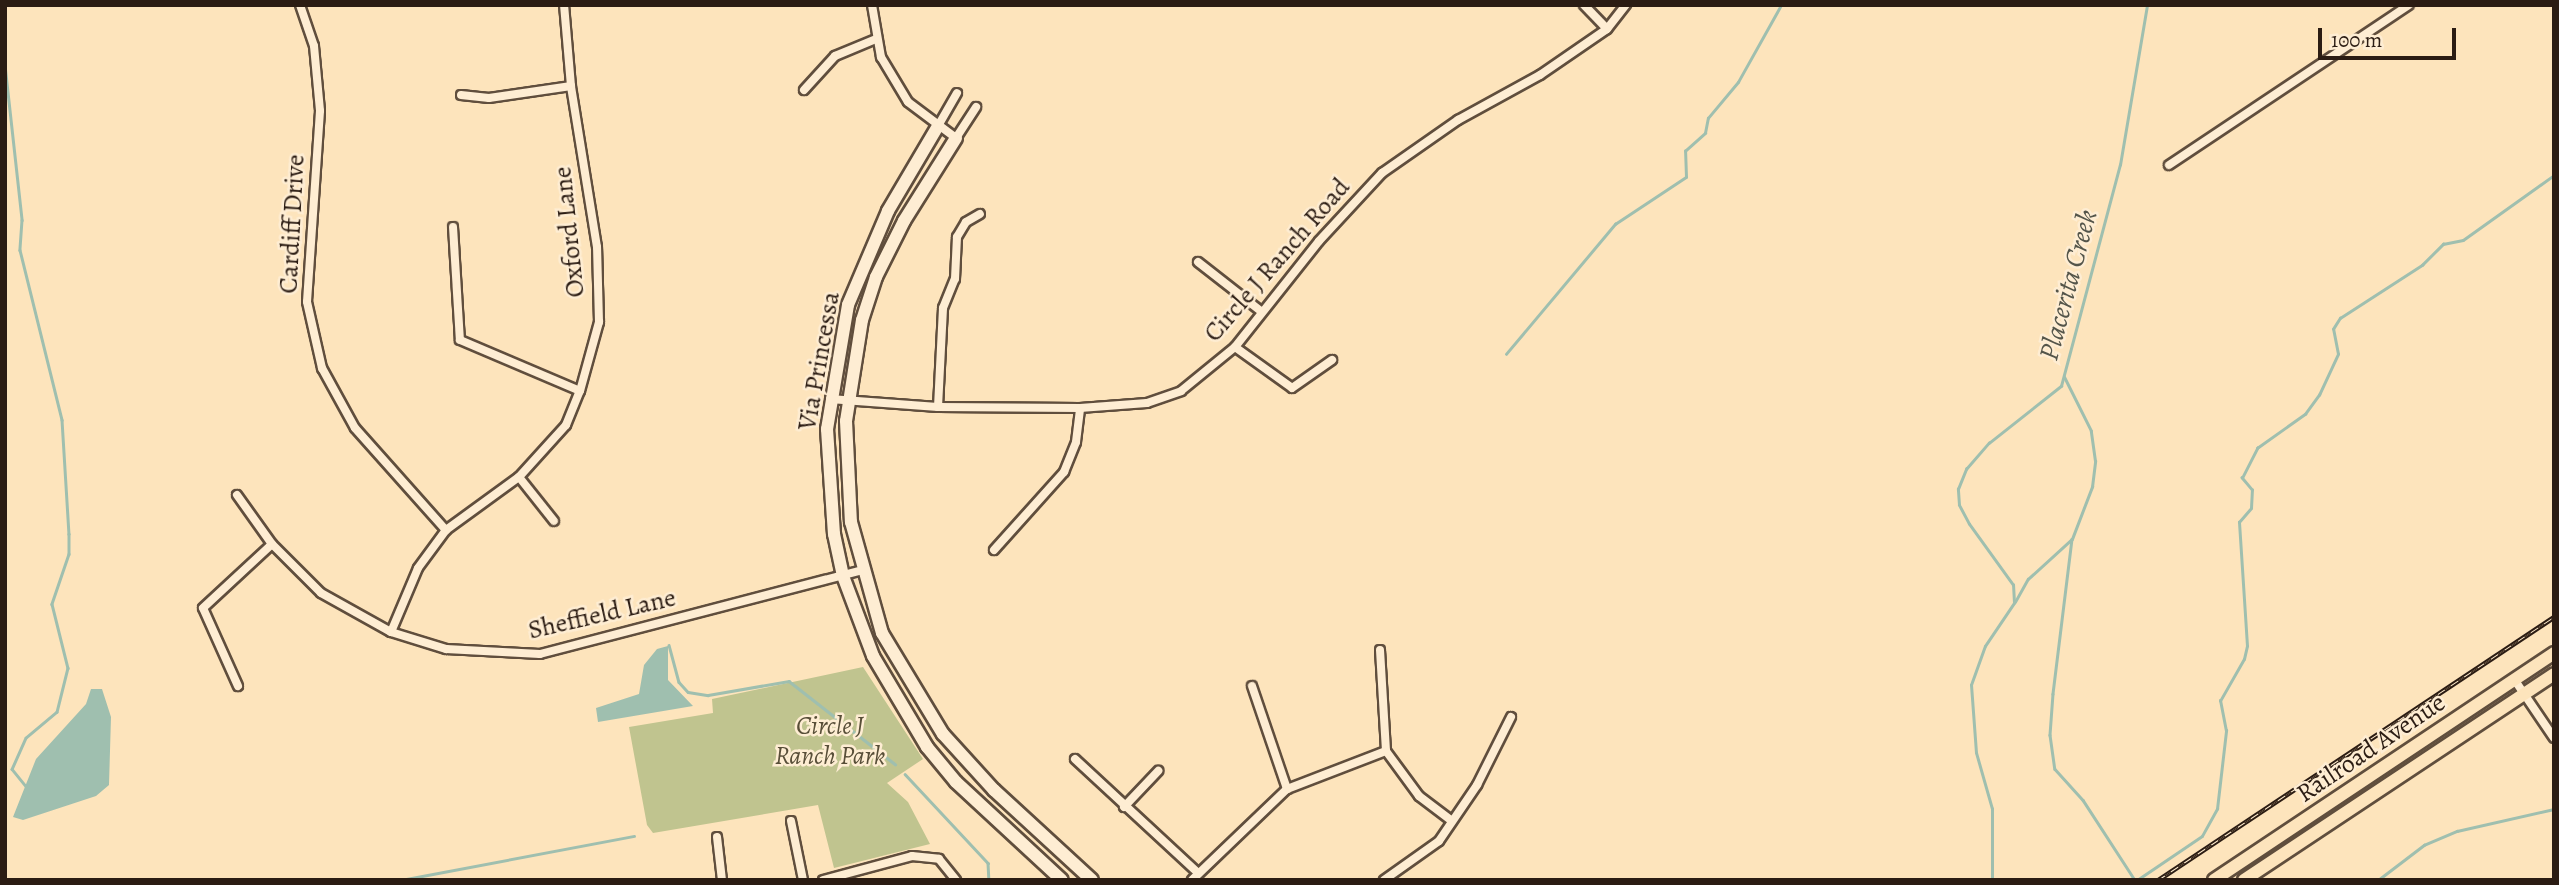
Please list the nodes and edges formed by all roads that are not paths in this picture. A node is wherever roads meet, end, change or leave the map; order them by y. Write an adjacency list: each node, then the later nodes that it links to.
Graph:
1 (300, 5): 31 (street, Cardiff Drive)
2 (564, 5): 9 (street, Oxford Lane)
3 (872, 5): 8 (street)
4 (1584, 5): 7 (street)
5 (1626, 5): 7 (street, Circle J Ranch Road)
6 (2409, 5): 16 (street)
7 (1607, 29): 20 (street, Circle J Ranch Road)
8 (876, 39): 10 (street); 14 (street)
9 (571, 86): 12 (street); 23 (street, Oxford Lane)
10 (804, 90)
11 (957, 93): 14 (street, Via Princessa)
12 (461, 95)
13 (976, 107): 15 (street, Via Princessa)
14 (938, 126): 15 (street); 24 (street, Via Princessa)
15 (956, 138): 25 (street, Via Princessa)
16 (2169, 165)
17 (980, 214): 26 (street)
18 (453, 227): 23 (street)
19 (1198, 262): 20 (street)
20 (1262, 312): 21 (street, Circle J Ranch Road)
21 (1235, 347): 22 (street); 27 (street, Circle J Ranch Road)
22 (1332, 360)
23 (580, 391): 28 (street, Oxford Lane)
24 (830, 399): 25 (street, Circle J Ranch Road); 35 (street, Via Princessa)
25 (848, 400): 26 (street, Circle J Ranch Road); 34 (street, Via Princessa)
26 (938, 407): 27 (street, Circle J Ranch Road)
27 (1080, 408): 33 (street)
28 (519, 477): 30 (street); 31 (street, Oxford Lane)
29 (237, 495): 32 (street, Sheffield Lane)
30 (554, 521)
31 (446, 530): 36 (street, Oxford Lane)
32 (272, 544): 36 (street, Sheffield Lane); 41 (street)
33 (994, 550)
34 (862, 570): 35 (street, Sheffield Lane); 62 (street, Via Princessa)
35 (843, 576): 36 (street, Sheffield Lane); 61 (street, Via Princessa)
36 (391, 632)
37 (1380, 650): 46 (street)
38 (2554, 653): 40 (main road, Railroad Avenue)
39 (2554, 674): 43 (main road, Railroad Avenue)
40 (2514, 679): 43 (street); 50 (main road, Railroad Avenue)
41 (238, 686)
42 (1252, 686): 49 (street)
43 (2524, 694): 45 (street); 55 (main road, Railroad Avenue)
44 (1511, 717): 53 (street)
45 (2554, 738)
46 (1386, 751): 49 (street); 53 (street)
47 (1075, 759): 51 (street)
48 (1158, 771): 51 (street)
49 (1287, 789): 56 (street)
50 (2327, 805): 55 (main road); 64 (main road, Railroad Avenue)
51 (1124, 807): 56 (street)
52 (791, 821): 58 (street)
53 (1452, 821): 63 (street)
54 (717, 837): 57 (street)
55 (2280, 856): 65 (main road, Railroad Avenue)
56 (1195, 876)
57 (722, 880)
58 (803, 880)
59 (823, 880): 60 (street)
60 (956, 880)
61 (1062, 880)
62 (1093, 880)
63 (1384, 880)
64 (2214, 880)
65 (2244, 880)

